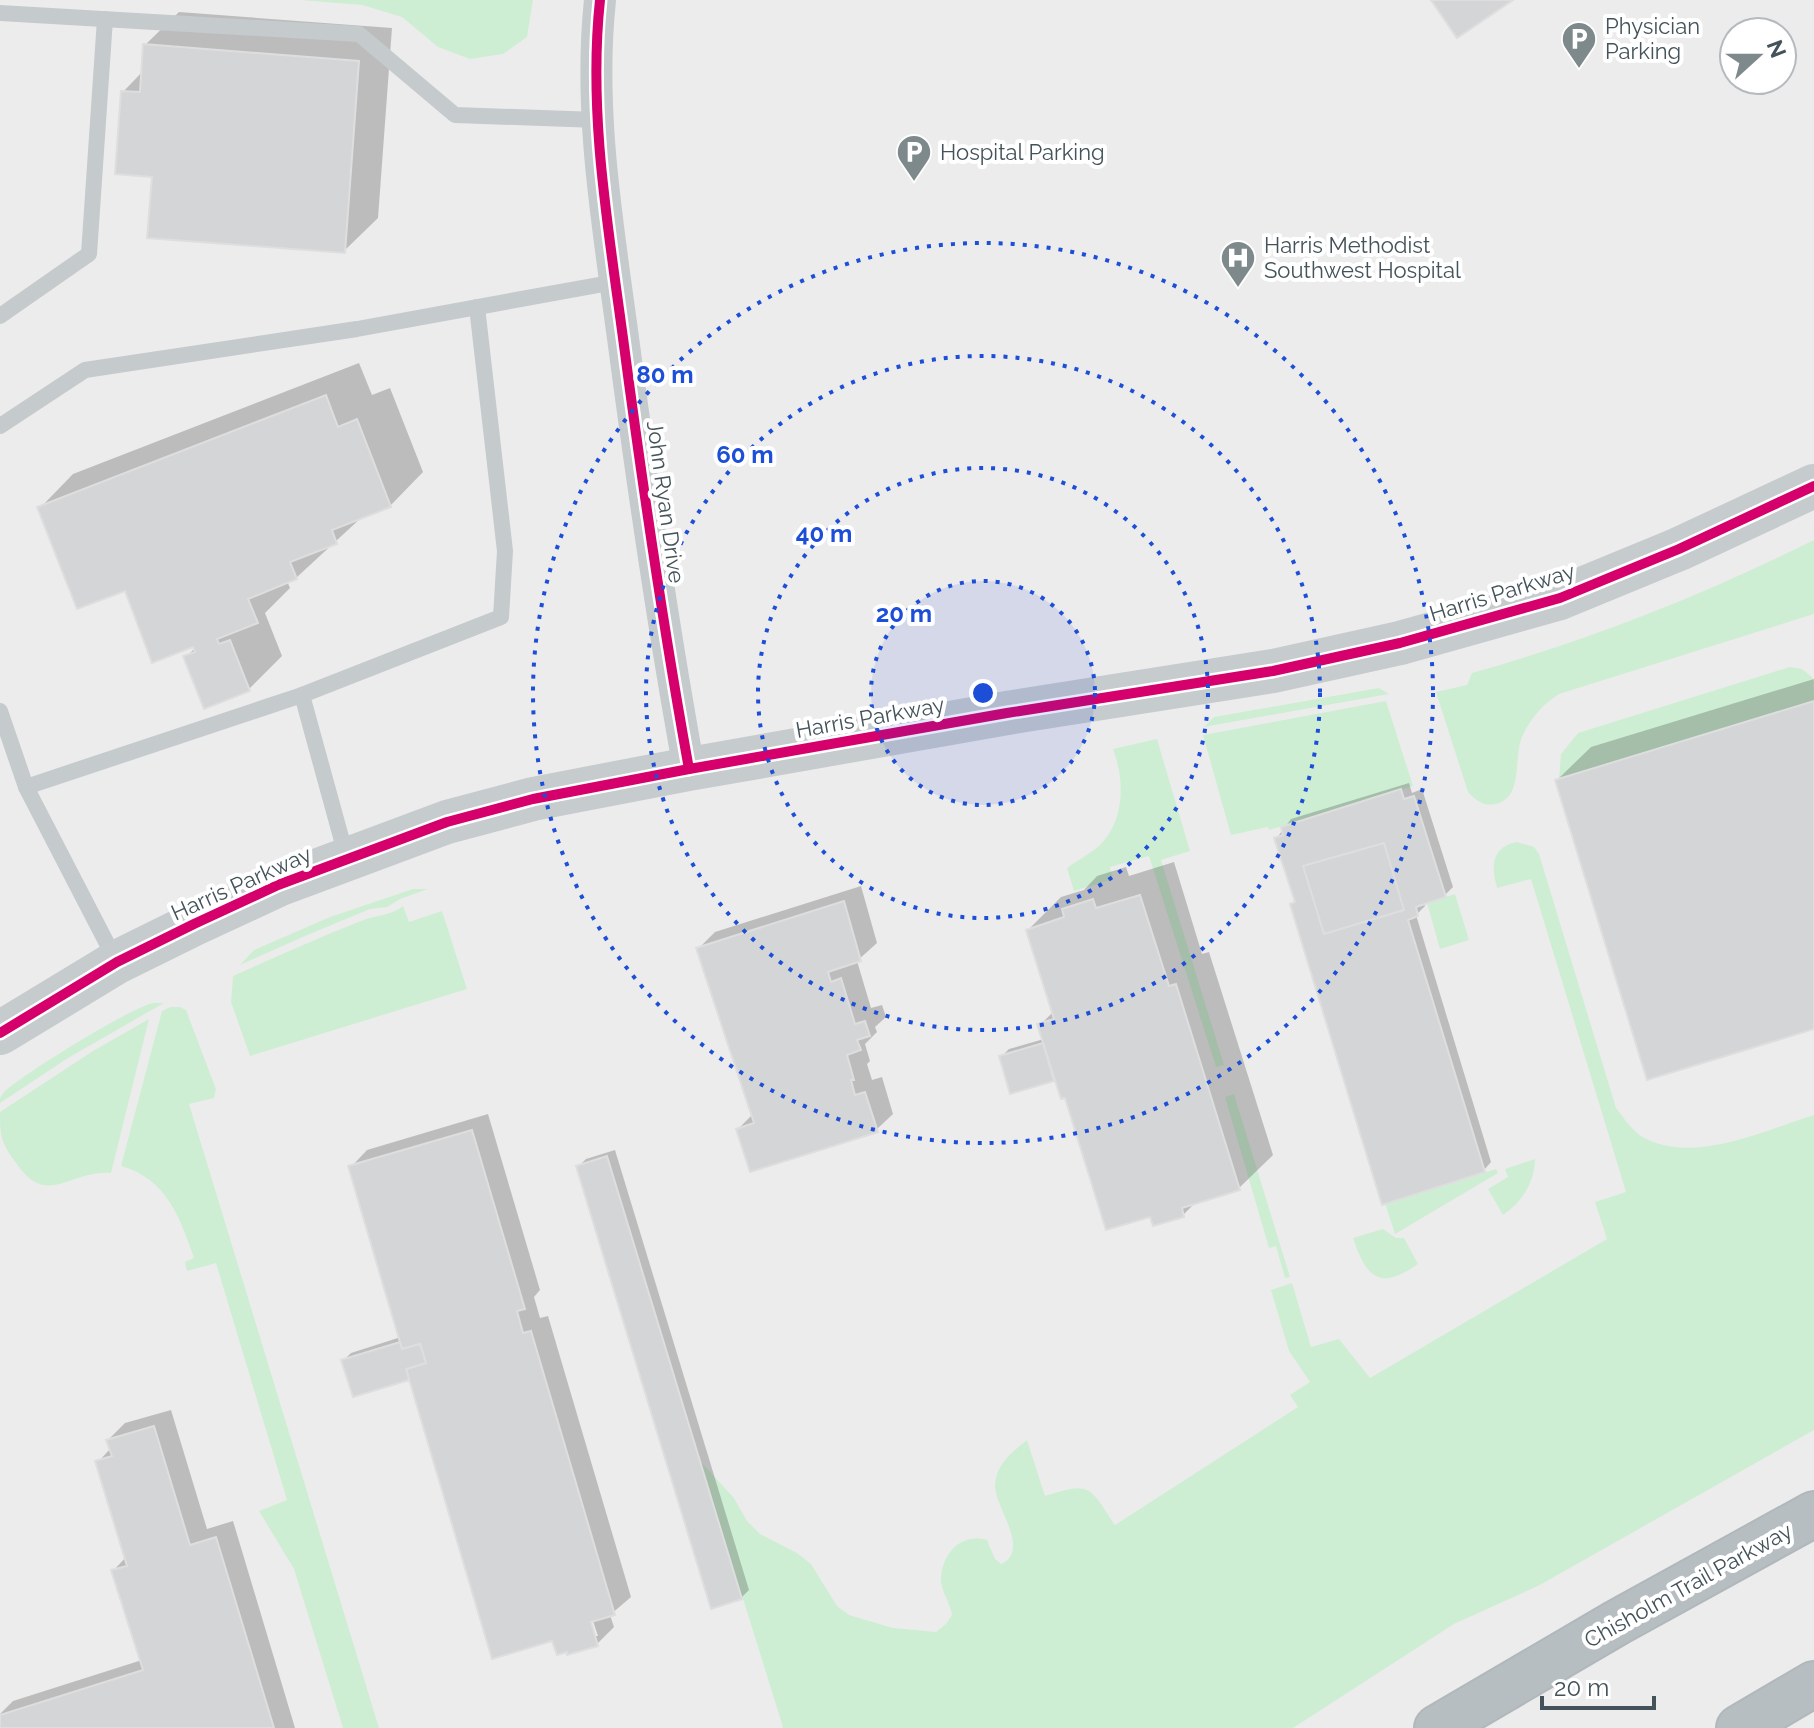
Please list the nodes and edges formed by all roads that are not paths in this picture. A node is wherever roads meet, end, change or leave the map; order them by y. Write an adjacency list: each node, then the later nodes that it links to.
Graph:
1 (600, 0): 4 (street, John Ryan Drive)
2 (0, 13): 3 (lane)
3 (105, 19): 4 (lane); 7 (lane)
4 (597, 120): 5 (street, John Ryan Drive)
5 (615, 282): 6 (lane); 12 (street, John Ryan Drive)
6 (477, 307): 8 (lane); 10 (lane)
7 (0, 316)
8 (0, 426)
9 (1814, 486): 12 (street, Harris Parkway)
10 (302, 695): 13 (lane); 14 (lane)
11 (0, 711): 13 (lane)
12 (689, 769): 14 (street, Harris Parkway)
13 (26, 787): 15 (lane)
14 (347, 859): 15 (street, Harris Parkway)
15 (117, 962): 16 (street, Harris Parkway)
16 (0, 1033)
17 (1814, 1514): 19 (highway, Chisholm Trail Parkway)
18 (1814, 1684): 20 (highway)
19 (1437, 1728)
20 (1739, 1728)

